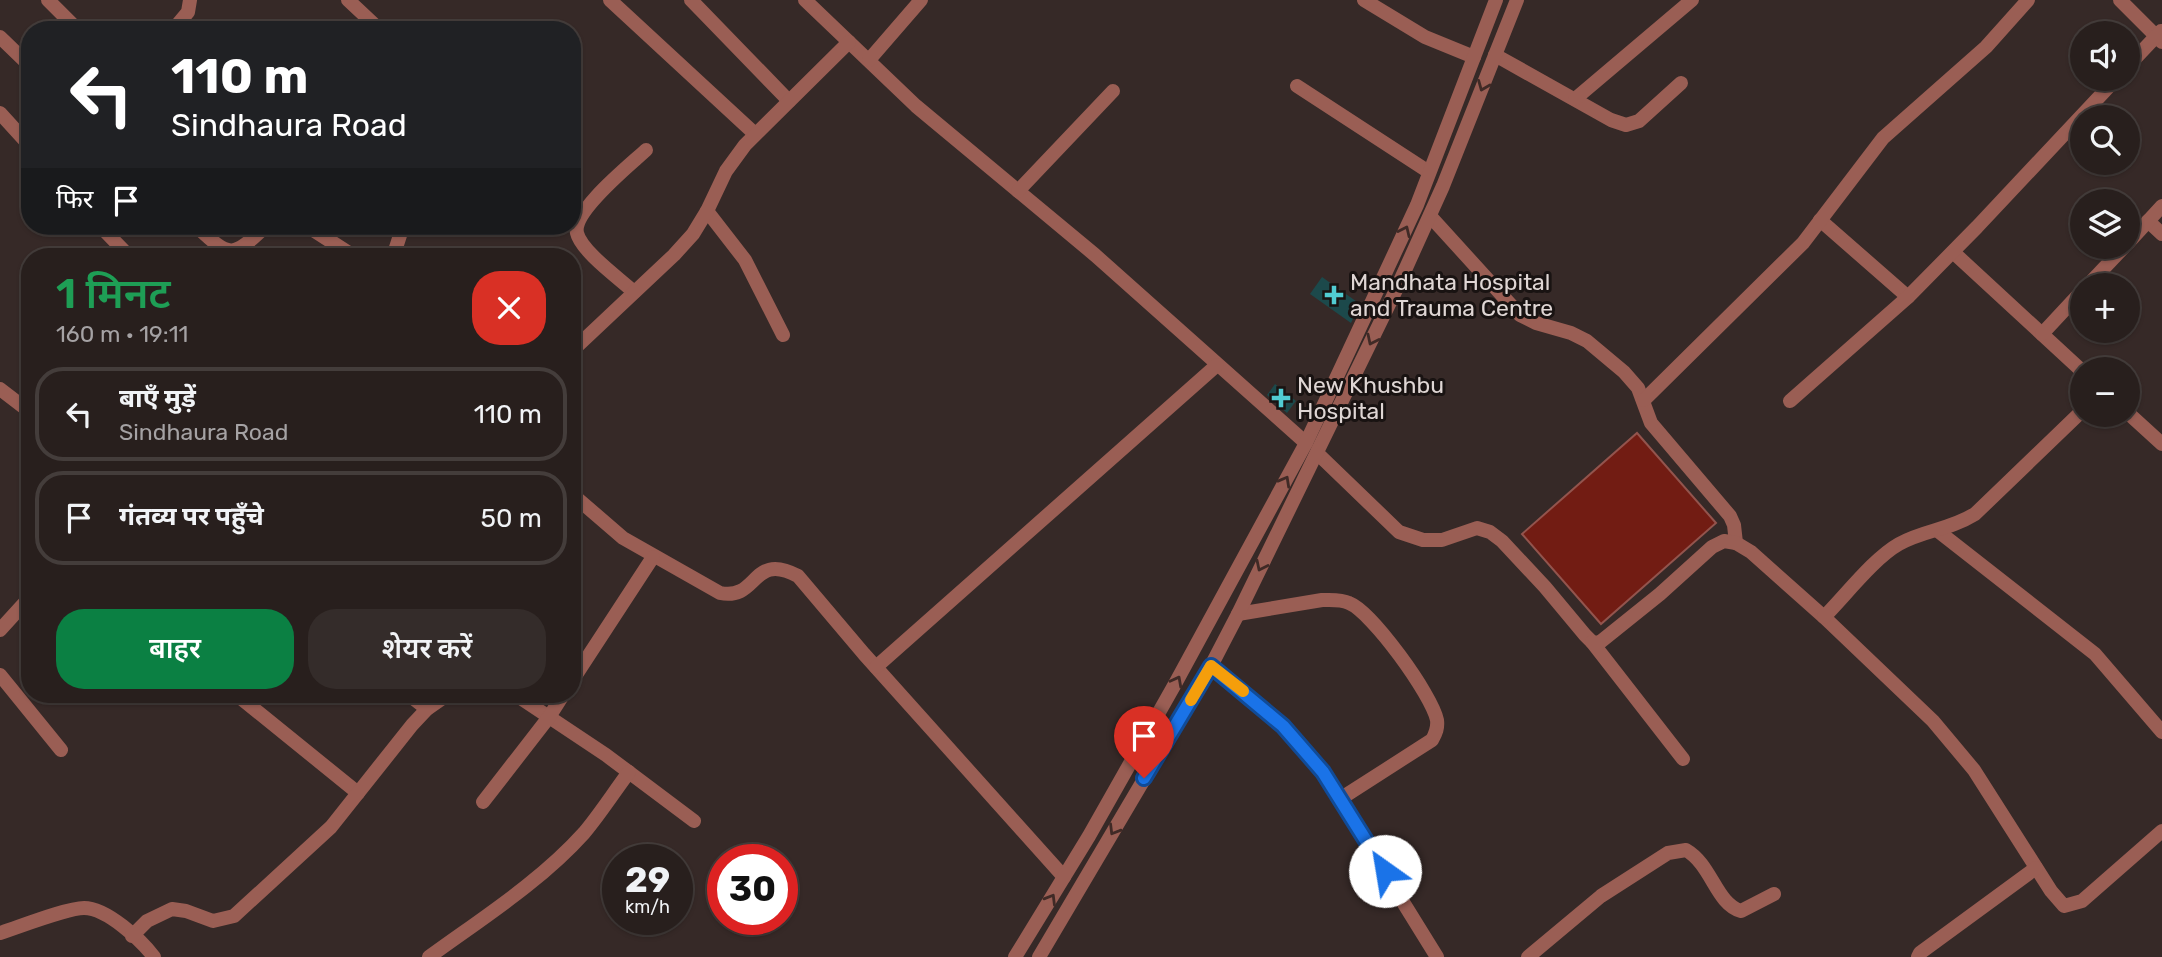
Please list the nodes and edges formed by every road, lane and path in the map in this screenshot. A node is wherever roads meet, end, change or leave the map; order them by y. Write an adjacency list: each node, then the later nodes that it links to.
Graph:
1 (48, 0): 14 (street)
2 (190, 0): 15 (street)
3 (348, 0): 16 (street)
4 (610, 0): 32 (street)
5 (691, 0): 30 (street)
6 (804, 0): 19 (street)
7 (921, 0): 24 (street)
8 (1364, 0): 23 (street)
9 (1496, 0): 23 (street)
10 (1517, 0): 20 (street)
11 (1691, 0): 29 (street)
12 (2028, 0): 41 (street)
13 (2120, 0): 17 (street)
14 (69, 21)
15 (180, 21)
16 (370, 21)
17 (2160, 36): 21 (street)
18 (0, 37): 22 (street)
19 (849, 42): 24 (street); 30 (street)
20 (1495, 55): 29 (street); 40 (street, one-way to 40)
21 (2140, 55)
22 (21, 57)
23 (1474, 57): 35 (street)
24 (869, 60): 36 (street)
25 (1681, 83): 29 (street)
26 (1297, 86): 35 (street)
27 (1113, 91): 36 (street)
28 (2105, 91): 54 (street)
29 (1575, 99)
30 (789, 101): 32 (street)
31 (0, 113): 33 (street)
32 (755, 134): 38 (street)
33 (21, 136)
34 (646, 150): 39 (street)
35 (1429, 172): 72 (street, one-way to 35)
36 (1018, 191): 64 (street)
37 (2162, 206): 42 (street)
38 (707, 211): 57 (street); 61 (street)
39 (581, 216)
40 (1430, 216): 66 (street); 72 (street, one-way to 72)
41 (1821, 220): 58 (street); 66 (street)
42 (2148, 221): 43 (street); 44 (street)
43 (2140, 230)
44 (2162, 234)
45 (109, 235): 50 (street)
46 (206, 235): 51 (street)
47 (258, 235): 52 (street)
48 (321, 235): 53 (street)
49 (578, 235): 57 (street)
50 (121, 248)
51 (222, 248)
52 (243, 248)
53 (341, 248)
54 (1953, 252): 58 (street); 60 (street)
55 (2113, 259): 56 (street)
56 (2099, 273)
57 (634, 292): 62 (street)
58 (1908, 297): 67 (street)
59 (2070, 304): 60 (street)
60 (2042, 334): 63 (street)
61 (783, 335)
62 (581, 342)
63 (2070, 360)
64 (1217, 365): 72 (street); 84 (street)
65 (0, 389): 68 (street)
66 (1644, 400): 75 (street)
67 (1790, 401)
68 (21, 405)
69 (2070, 423): 74 (street)
70 (2140, 424): 71 (street)
71 (2162, 444)
72 (1311, 448): 78 (street, one-way to 78); 81 (street); 105 (street, one-way to 72)
73 (581, 502): 76 (street)
74 (1938, 531): 79 (street); 95 (street)
75 (1736, 543): 79 (street); 81 (street)
76 (653, 557): 83 (street); 84 (street)
77 (21, 607): 80 (street)
78 (1238, 614): 82 (street); 100 (street)
79 (1824, 617): 104 (street)
80 (0, 630)
81 (1592, 642): 97 (street)
82 (1211, 666): 100 (street); 112 (street, one-way to 112)
83 (581, 667)
84 (876, 667): 105 (street)
85 (0, 675): 86 (street)
86 (21, 701)
87 (23, 703): 96 (street)
88 (247, 703): 99 (street)
89 (419, 703): 93 (street)
90 (436, 703): 93 (street)
91 (528, 703): 94 (street)
92 (558, 703): 94 (street)
93 (427, 709): 99 (street)
94 (549, 717): 98 (street); 101 (street)
95 (2162, 732)
96 (61, 750)
97 (1683, 758)
98 (629, 772): 102 (street); 109 (street)
99 (359, 793): 108 (street)
100 (1340, 799): 113 (street)
101 (482, 802)
102 (694, 821)
103 (2162, 831): 104 (street)
104 (2036, 868): 115 (street)
105 (1064, 877): 111 (street, one-way to 105)
106 (1774, 894): 114 (street)
107 (0, 933): 108 (street)
108 (132, 936): 110 (street)
109 (437, 955)
110 (154, 957)
111 (1015, 957)
112 (1039, 957)
113 (1437, 957)
114 (1528, 957)
115 (1918, 957)

